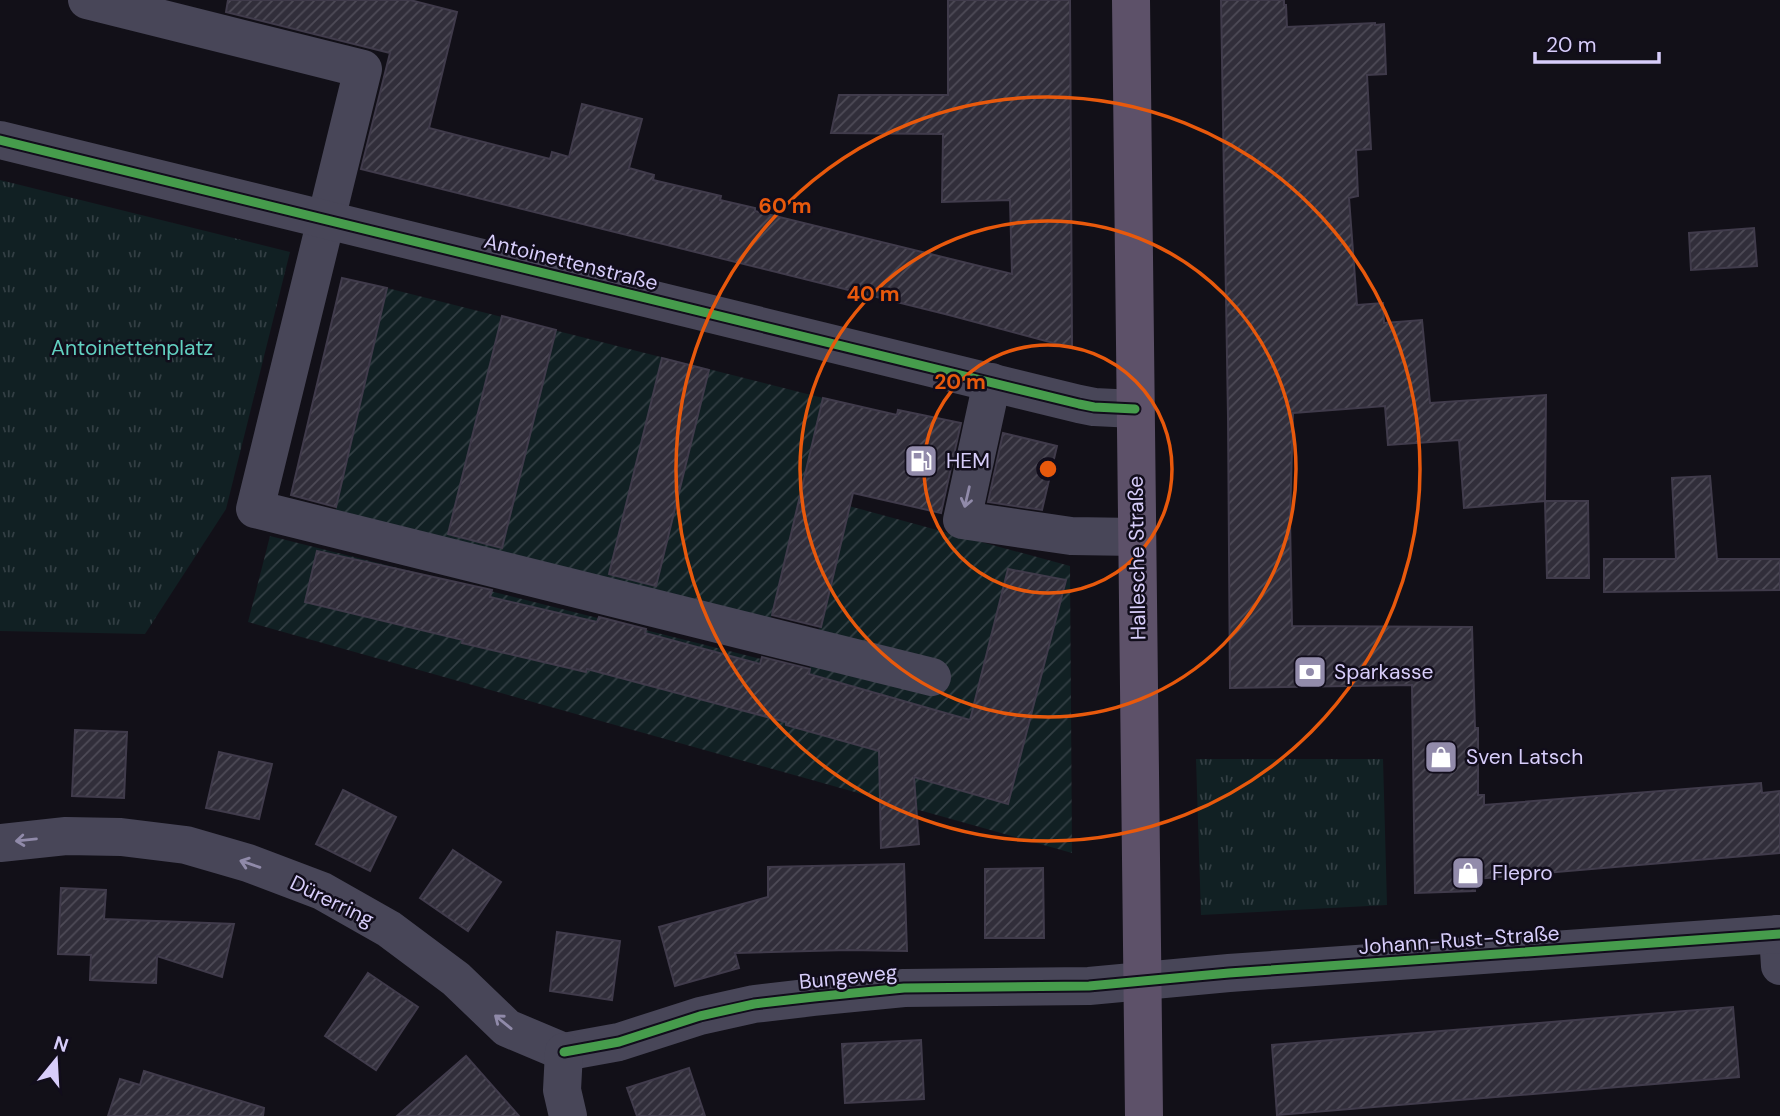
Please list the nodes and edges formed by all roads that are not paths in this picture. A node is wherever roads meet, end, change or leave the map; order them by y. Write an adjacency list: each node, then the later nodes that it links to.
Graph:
1 (87, 0): 4 (street)
2 (1131, 0): 6 (main road, Hallesche Straße)
3 (0, 140): 4 (street, Antoinettenstraße)
4 (325, 220): 5 (street, Antoinettenstraße); 8 (street)
5 (992, 382): 6 (street, Antoinettenstraße); 7 (street, one-way to 7)
6 (1135, 409): 7 (main road, Hallesche Straße)
7 (1137, 537): 11 (main road, Hallesche Straße)
8 (932, 677)
9 (0, 843): 12 (street, Dürerring, one-way to 9)
10 (1779, 945): 11 (street, Johann-Rust-Straße)
11 (1141, 982): 12 (street, Bungeweg); 14 (main road, Hallesche Straße)
12 (564, 1052): 13 (street)
13 (568, 1116)
14 (1144, 1116)

